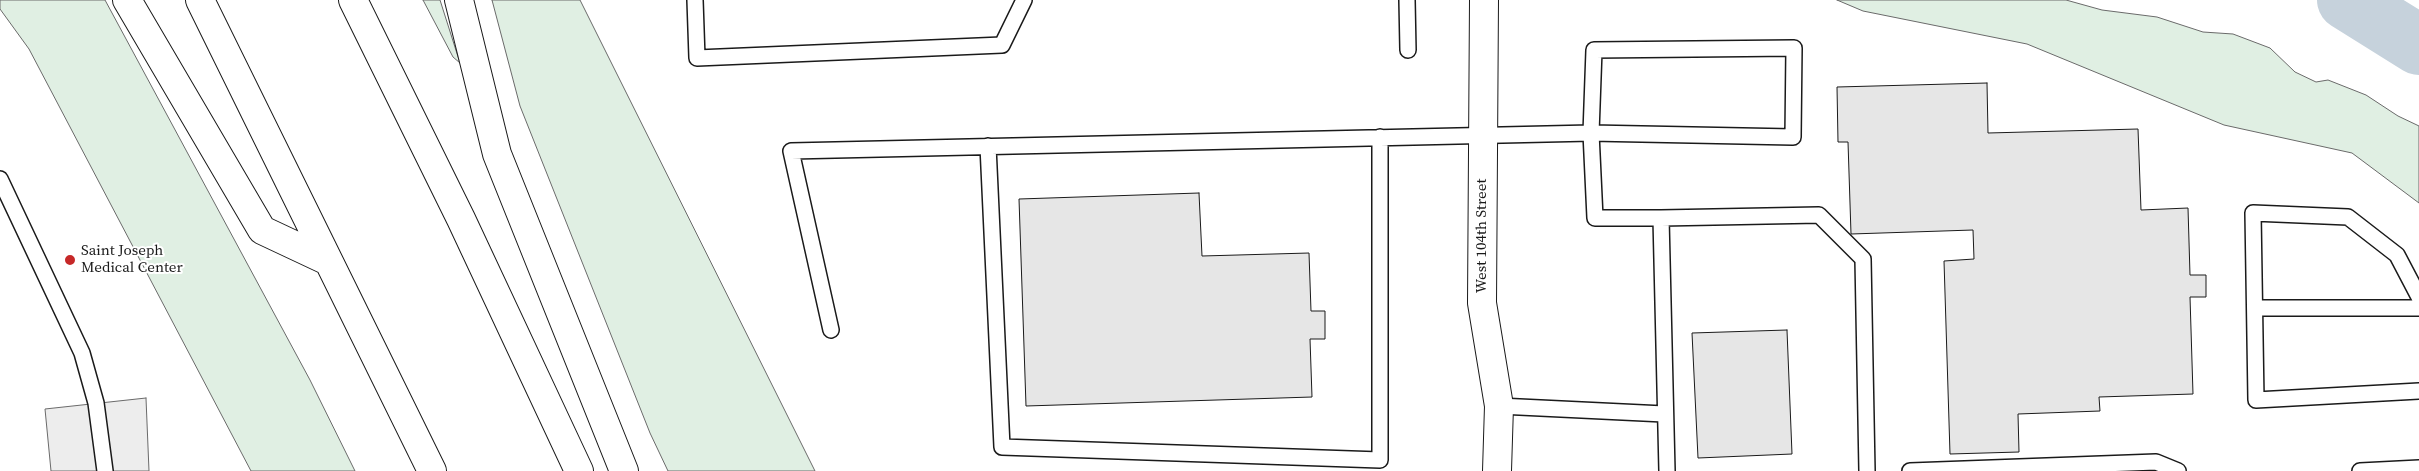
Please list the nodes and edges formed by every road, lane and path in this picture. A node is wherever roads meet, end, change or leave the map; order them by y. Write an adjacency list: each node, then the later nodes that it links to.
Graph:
1 (127, 0): 16 (main road)
2 (200, 0): 16 (main road)
3 (353, 0): 27 (main road)
4 (459, 0): 28 (main road)
5 (695, 0): 6 (lane)
6 (1024, 0)
7 (1408, 0): 9 (lane)
8 (1484, 0): 11 (main road, West 104th Street)
9 (1408, 50)
10 (1592, 133): 10 (lane); 11 (lane); 15 (lane)
11 (1483, 135): 12 (lane); 22 (main road, West 104th Street)
12 (1380, 137): 13 (lane); 13 (lane)
13 (988, 146): 20 (lane)
14 (0, 179): 25 (lane)
15 (1661, 218): 23 (lane); 31 (lane)
16 (328, 261): 26 (main road)
17 (2419, 297): 18 (lane)
18 (2255, 308): 19 (lane); 21 (lane)
19 (2419, 308)
20 (831, 330)
21 (2419, 391)
22 (1499, 406): 23 (lane); 29 (main road, West 104th Street)
23 (1664, 414): 30 (lane)
24 (2419, 468): 34 (lane)
25 (105, 471)
26 (432, 471)
27 (578, 471)
28 (624, 471)
29 (1497, 471)
30 (1667, 471)
31 (1867, 471)
32 (1910, 471): 33 (lane)
33 (2178, 471)
34 (2360, 471)

